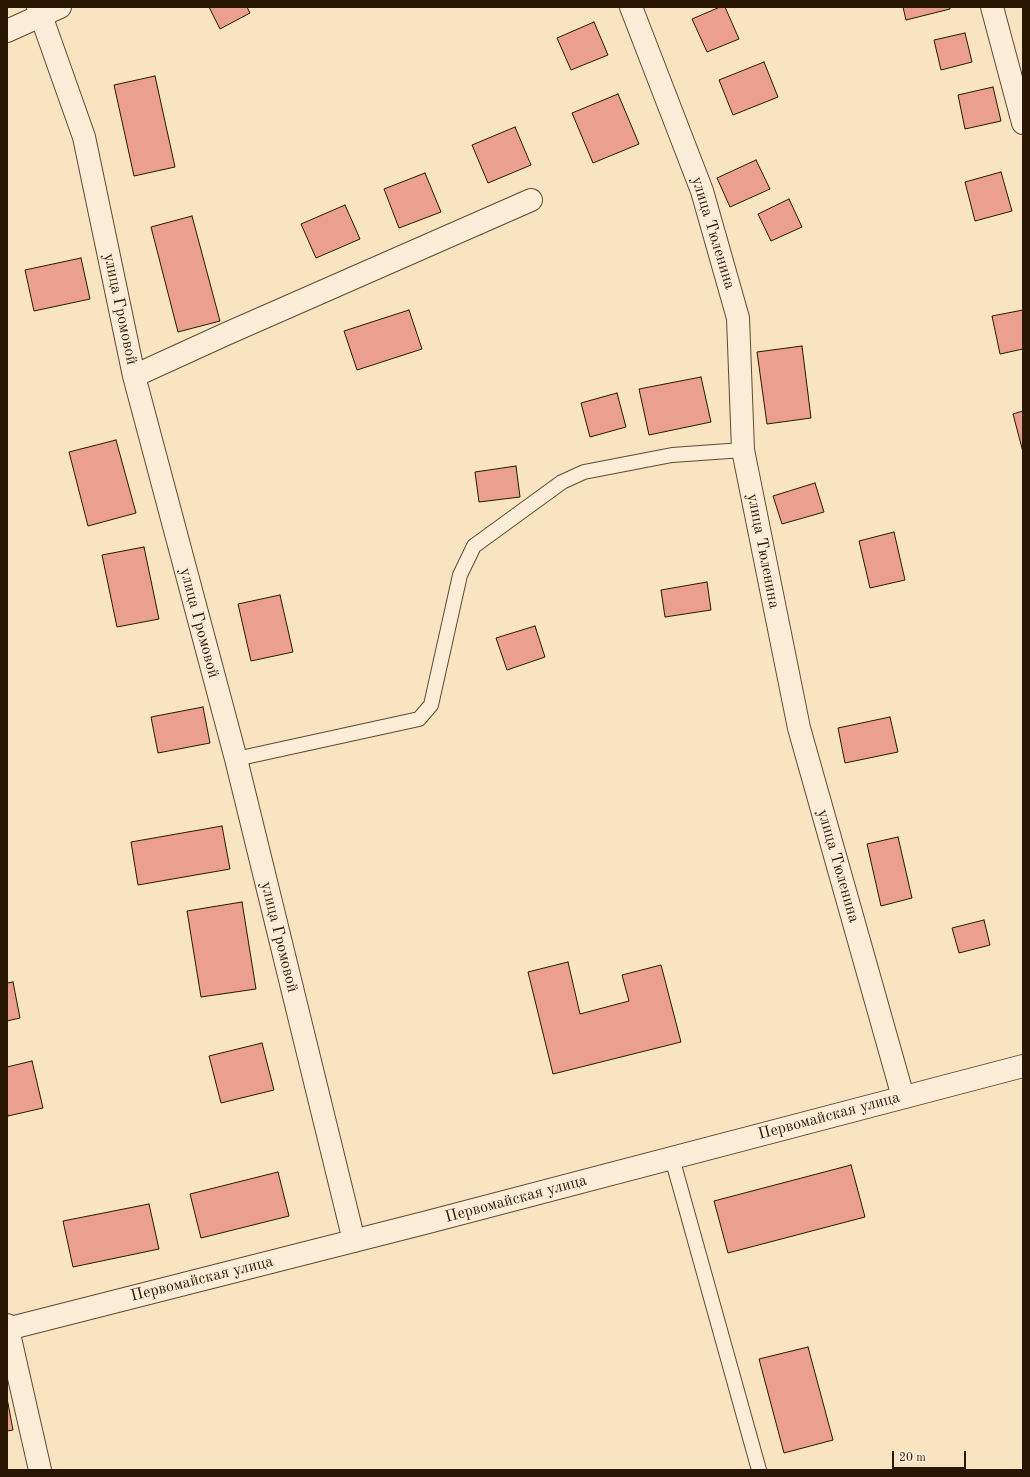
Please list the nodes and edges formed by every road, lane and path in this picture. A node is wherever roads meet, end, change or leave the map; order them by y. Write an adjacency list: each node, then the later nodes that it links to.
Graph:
1 (631, 7): 8 (street, улица Тюленина)
2 (992, 7): 5 (street)
3 (47, 10): 4 (street); 7 (street, улица Громовой)
4 (7, 31)
5 (1023, 123)
6 (531, 200): 7 (street)
7 (134, 376): 9 (street, улица Громовой)
8 (743, 450): 9 (lane); 11 (street, улица Тюленина)
9 (236, 758): 13 (street, улица Громовой)
10 (1023, 1066): 11 (street, Первомайская улица)
11 (903, 1097): 12 (street, Первомайская улица)
12 (672, 1158): 13 (street, Первомайская улица); 16 (lane)
13 (354, 1241): 14 (street, Первомайская улица)
14 (7, 1328): 15 (street)
15 (40, 1470)
16 (759, 1470)

